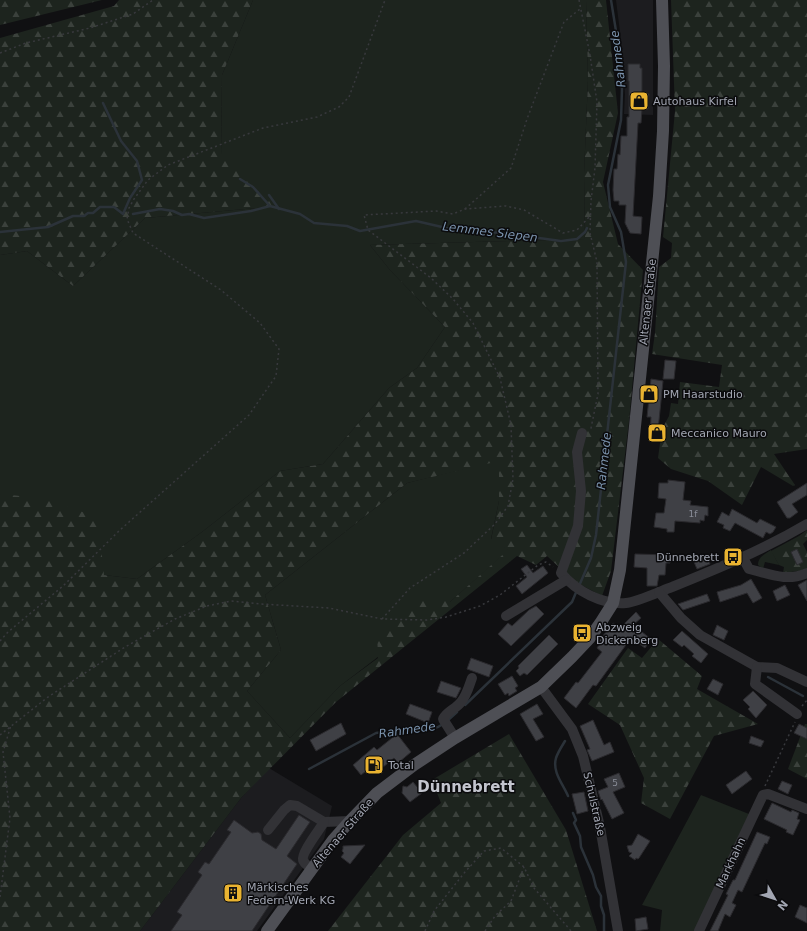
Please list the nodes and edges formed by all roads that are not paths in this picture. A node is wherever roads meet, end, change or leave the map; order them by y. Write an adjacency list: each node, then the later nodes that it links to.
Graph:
1 (662, 0): 8 (main road, Altenaer Straße)
2 (582, 433): 6 (street)
3 (807, 524): 4 (street)
4 (743, 558): 5 (street); 7 (street)
5 (807, 573)
6 (570, 582): 8 (street); 9 (street)
7 (659, 592): 8 (street); 10 (street)
8 (613, 603): 13 (main road, Altenaer Straße)
9 (506, 616)
10 (757, 667): 12 (street); 14 (street)
11 (472, 678): 15 (street)
12 (807, 682)
13 (541, 687): 15 (main road, Altenaer Straße); 22 (street, Schulstraße)
14 (797, 714)
15 (455, 738): 17 (main road, Altenaer Straße)
16 (807, 809): 23 (street, Markhahn)
17 (350, 821): 18 (street); 20 (main road, Altenaer Straße)
18 (324, 822): 19 (street); 20 (street)
19 (268, 830)
20 (312, 869): 21 (main road, Altenaer Straße)
21 (267, 931)
22 (618, 931)
23 (699, 931)

